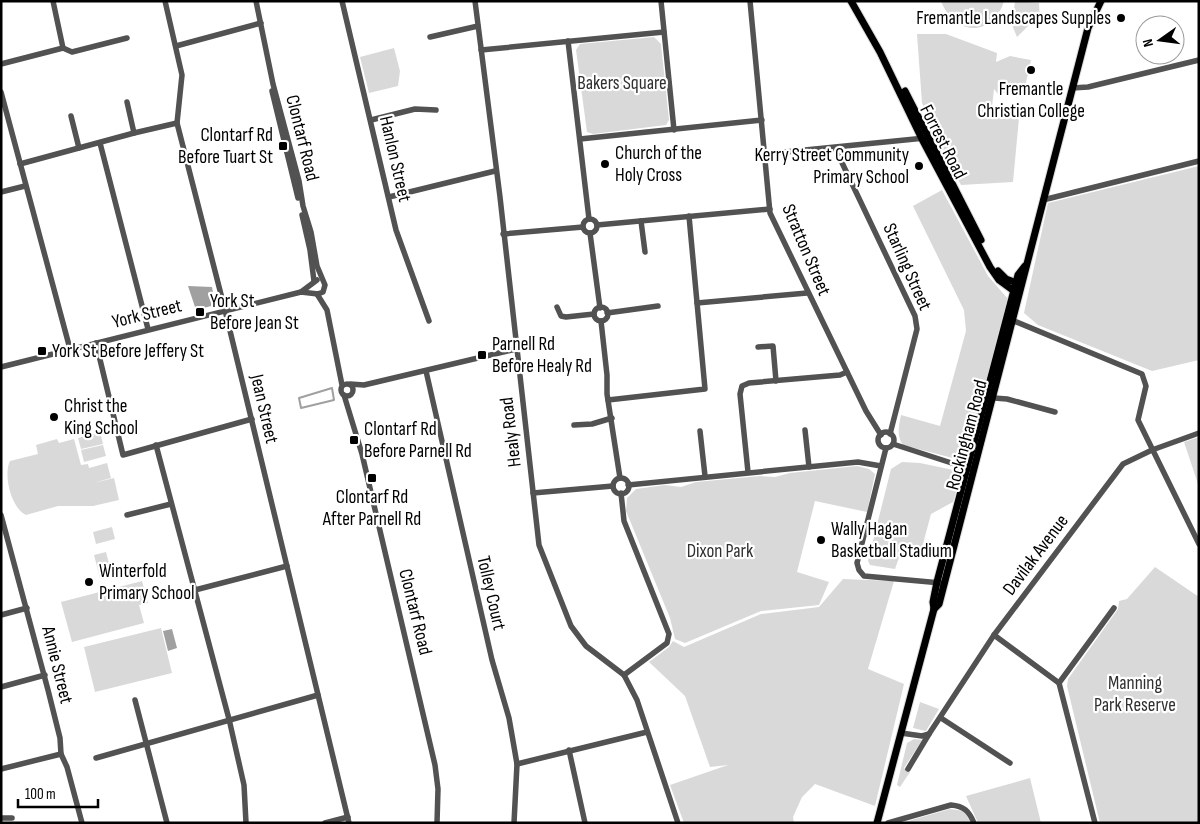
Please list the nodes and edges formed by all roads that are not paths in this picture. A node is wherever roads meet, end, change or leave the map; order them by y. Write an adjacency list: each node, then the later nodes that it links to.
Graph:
1 (53, 1): 18 (street)
2 (165, 1): 17 (street, Jean Street)
3 (254, 1): 11 (street, Clontarf Road)
4 (342, 1): 27 (street, Hanlon Street)
5 (475, 1): 12 (street, Healy Road)
6 (661, 1): 13 (street)
7 (750, 1): 28 (street, Stratton Street)
8 (851, 1): 32 (main road, Forrest Road)
9 (855, 1): 32 (main road, Forrest Road)
10 (1101, 1): 22 (main road, Rockingham Road)
11 (259, 23): 17 (street); 55 (street, Clontarf Road); 56 (street, Clontarf Road)
12 (478, 26): 14 (street); 19 (street, Healy Road)
13 (664, 32): 16 (street); 30 (street)
14 (430, 37)
15 (127, 38): 18 (street)
16 (568, 42): 19 (street); 33 (street)
17 (176, 46): 29 (street, Jean Street)
18 (63, 48): 21 (street)
19 (481, 50): 40 (street, Healy Road)
20 (1199, 60): 22 (street)
21 (1, 64)
22 (1072, 88): 44 (main road, Rockingham Road)
23 (1, 92): 39 (street)
24 (127, 102): 31 (street)
25 (436, 110): 27 (street)
26 (71, 116): 35 (street)
27 (371, 120): 43 (street, Hanlon Street)
28 (762, 120): 30 (street); 37 (street, Stratton Street)
29 (177, 123): 31 (street); 66 (street, Jean Street)
30 (674, 130): 33 (street)
31 (134, 133): 34 (street)
32 (926, 138): 36 (street); 57 (main road, Forrest Road); 60 (main road, Forrest Road)
33 (580, 139): 47 (street)
34 (100, 142): 35 (street); 72 (street)
35 (79, 148): 39 (street)
36 (835, 148): 37 (street); 93 (street, Starling Street)
37 (765, 154): 45 (street, Stratton Street)
38 (1199, 161): 44 (street)
39 (20, 164): 41 (street)
40 (495, 171): 43 (street); 52 (street, Healy Road)
41 (25, 186): 42 (street); 75 (street)
42 (1, 192)
43 (389, 196): 69 (street, Hanlon Street)
44 (1043, 200): 54 (main road, Rockingham Road)
45 (770, 209): 46 (street); 61 (street, Stratton Street)
46 (689, 216): 48 (street); 62 (street)
47 (589, 218): 49 (street); 50 (street)
48 (641, 221): 49 (street); 53 (street)
49 (597, 225): 51 (street)
50 (583, 226): 51 (street); 52 (street)
51 (590, 232): 65 (street)
52 (503, 234): 76 (street, Healy Road)
53 (644, 252)
54 (1025, 266): 57 (main road, Rockingham Road); 71 (main road, Rockingham Road)
55 (321, 281): 56 (street); 59 (street, Clontarf Road)
56 (313, 283): 58 (street, York Street); 59 (street, Clontarf Road)
57 (1017, 283): 60 (main road, Rockingham Road)
58 (301, 292): 59 (street, York Street); 66 (street, York Street)
59 (318, 292): 81 (street)
60 (1014, 292): 101 (main road, Rockingham Road)
61 (807, 293): 62 (street); 79 (street, Stratton Street)
62 (697, 303): 85 (street)
63 (658, 306): 67 (street)
64 (557, 307): 68 (street)
65 (600, 308): 67 (street); 68 (street)
66 (226, 310): 72 (street, York Street); 88 (street, Jean Street)
67 (607, 313): 70 (street)
68 (594, 314): 70 (street)
69 (429, 321)
70 (601, 321): 85 (street)
71 (1014, 321): 84 (main road, Rockingham Road); 98 (street)
72 (148, 330): 73 (street, York Street)
73 (96, 343): 75 (street, York Street); 96 (street)
74 (758, 347): 80 (street)
75 (70, 349): 77 (street, York Street)
76 (516, 349): 78 (street); 107 (street, Healy Road)
77 (1, 367)
78 (426, 371): 82 (street); 137 (street, Tolley Court)
79 (847, 372): 80 (street); 94 (street, Stratton Street)
80 (776, 380): 102 (street)
81 (347, 384): 82 (street); 83 (street); 83 (street)
82 (364, 385): 83 (street)
83 (349, 394): 148 (street, Clontarf Road)
84 (994, 398): 86 (street); 101 (main road, Rockingham Road)
85 (608, 400): 87 (street)
86 (1056, 412)
87 (612, 418): 89 (street); 104 (street)
88 (252, 419): 96 (street); 114 (street, Jean Street)
89 (574, 426)
90 (804, 430): 100 (street)
91 (700, 431): 103 (street)
92 (1199, 433): 98 (street, Davilak Avenue)
93 (890, 434): 94 (street); 95 (street)
94 (881, 435): 97 (street)
95 (893, 444): 97 (street); 101 (street)
96 (156, 445): 109 (street)
97 (886, 448): 99 (street)
98 (1152, 450): 113 (street); 120 (street, Davilak Avenue)
99 (882, 466): 100 (street); 115 (street)
100 (808, 467): 102 (street)
101 (971, 470): 115 (main road, Rockingham Road)
102 (748, 472): 103 (street)
103 (705, 476): 105 (street)
104 (620, 478): 105 (street); 106 (street)
105 (628, 485): 108 (street)
106 (613, 486): 107 (street); 108 (street)
107 (533, 493): 122 (street, Healy Road)
108 (621, 493): 122 (street)
109 (171, 504): 111 (street); 116 (street)
110 (1, 515): 112 (street, Annie Street)
111 (127, 515)
112 (5, 540): 117 (street, Annie Street)
113 (1199, 544)
114 (287, 566): 116 (street); 125 (street, Jean Street)
115 (941, 583): 130 (main road, Rockingham Road)
116 (195, 590): 128 (street)
117 (27, 608): 119 (street); 121 (street, Annie Street)
118 (1114, 608): 123 (street)
119 (1, 615)
120 (994, 636): 123 (street); 127 (street, Davilak Avenue)
121 (44, 675): 124 (street); 134 (street, Annie Street)
122 (624, 675): 129 (street, Healy Road)
123 (1060, 683): 155 (street)
124 (1, 687)
125 (318, 695): 128 (street); 142 (street, Jean Street)
126 (135, 700): 132 (street)
127 (941, 718): 131 (street, Davilak Avenue); 136 (street)
128 (229, 719): 132 (street); 146 (street)
129 (647, 732): 133 (street); 151 (street, Healy Road)
130 (901, 733): 131 (street); 143 (main road, Rockingham Road)
131 (929, 734): 139 (street, Davilak Avenue)
132 (147, 744): 135 (street); 145 (street)
133 (569, 750): 137 (street); 150 (street)
134 (61, 754): 138 (street); 144 (street, Annie Street)
135 (96, 758)
136 (1010, 763)
137 (517, 764): 149 (street, Tolley Court)
138 (1, 769)
139 (908, 769)
140 (1, 818): 141 (street)
141 (12, 818)
142 (348, 820): 147 (street)
143 (877, 822): 152 (street)
144 (82, 823)
145 (167, 823)
146 (246, 823)
147 (325, 823)
148 (437, 823)
149 (514, 823)
150 (585, 823)
151 (678, 823)
152 (882, 823)
153 (888, 823): 154 (street)
154 (974, 823)
155 (1095, 823)

